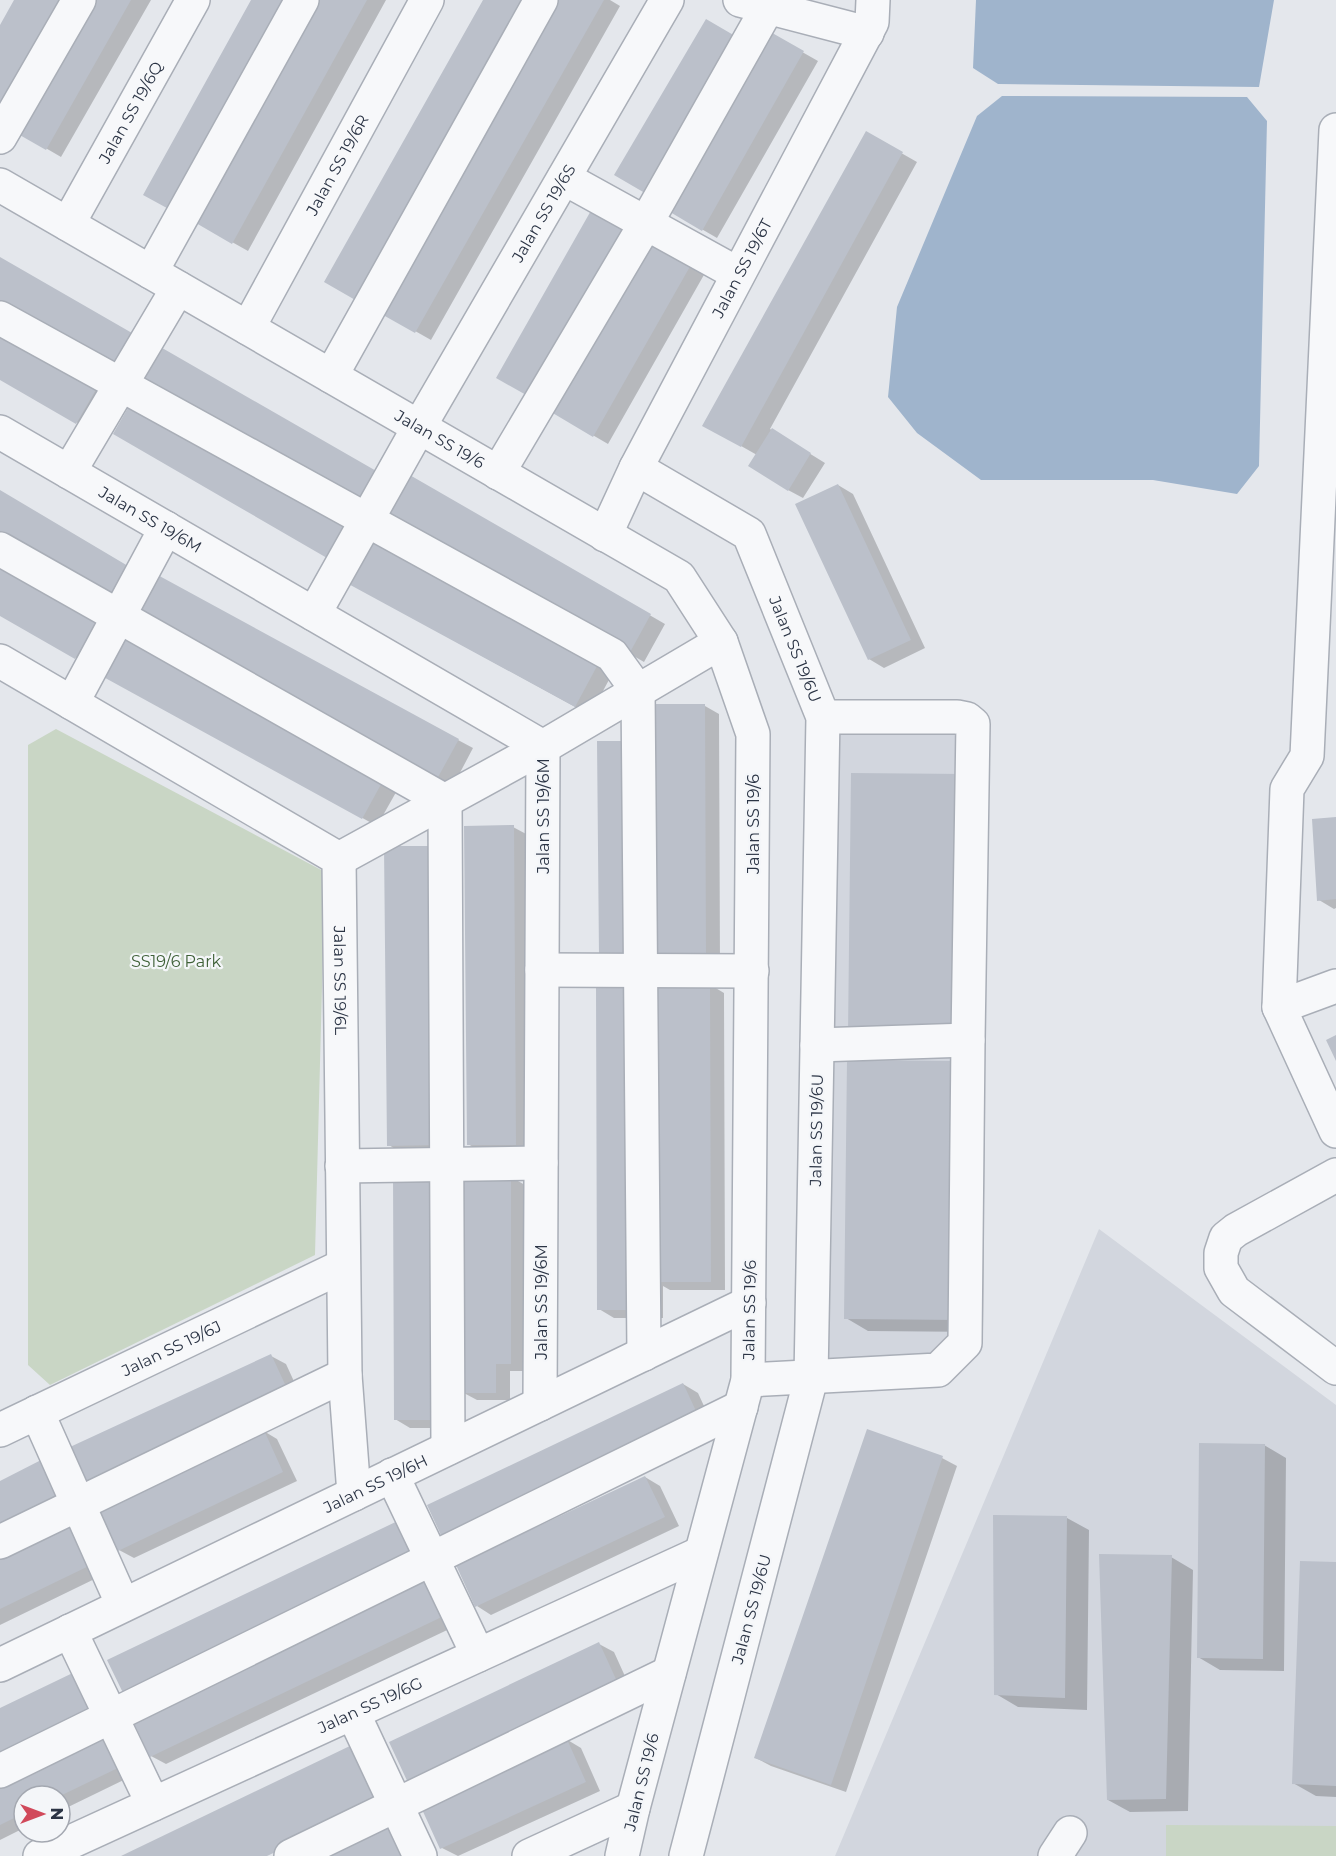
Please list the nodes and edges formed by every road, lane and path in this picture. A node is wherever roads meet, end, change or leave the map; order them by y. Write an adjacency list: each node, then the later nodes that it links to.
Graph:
1 (79, 0): 10 (street)
2 (194, 0): 15 (street, Jalan SS 19/6Q)
3 (302, 0): 17 (street)
4 (427, 0): 19 (street, Jalan SS 19/6R)
5 (541, 0): 20 (street)
6 (667, 0): 12 (street, Jalan SS 19/6S)
7 (873, 0): 9 (street, Jalan SS 19/6T)
8 (759, 2): 9 (street); 14 (street)
9 (867, 33): 16 (street, Jalan SS 19/6T)
10 (0, 137)
11 (1336, 142): 30 (street)
12 (564, 178): 14 (street); 22 (street, Jalan SS 19/6S)
13 (0, 185): 15 (street, Jalan SS 19/6)
14 (646, 223): 16 (street); 26 (street)
15 (68, 224): 17 (street, Jalan SS 19/6)
16 (738, 274): 24 (street, Jalan SS 19/6T)
17 (164, 280): 19 (street, Jalan SS 19/6); 21 (street)
18 (0, 318): 21 (street)
19 (248, 328): 20 (street, Jalan SS 19/6)
20 (331, 376): 22 (street, Jalan SS 19/6)
21 (121, 384): 25 (street); 27 (street)
22 (419, 427): 26 (street, Jalan SS 19/6); 27 (street, Jalan SS 19/6S)
23 (0, 432): 25 (street, Jalan SS 19/6M)
24 (636, 468): 29 (street, Jalan SS 19/6T); 38 (street, Jalan SS 19/6U)
25 (69, 472): 28 (street, Jalan SS 19/6M)
26 (498, 473): 29 (street, Jalan SS 19/6)
27 (367, 520): 32 (street, Jalan SS 19/6S); 36 (street)
28 (166, 528): 32 (street, Jalan SS 19/6M); 33 (street)
29 (605, 534): 34 (street, Jalan SS 19/6)
30 (1326, 544): 46 (street)
31 (0, 549): 33 (street)
32 (314, 614): 39 (street, Jalan SS 19/6M)
33 (119, 616): 37 (street); 40 (street)
34 (721, 642): 36 (street); 44 (street, Jalan SS 19/6)
35 (0, 661): 37 (street)
36 (638, 691): 39 (street); 43 (street)
37 (72, 703): 41 (street)
38 (823, 717): 47 (street); 48 (street, Jalan SS 19/6U)
39 (543, 747): 40 (street); 42 (street, Jalan SS 19/6M)
40 (445, 801): 41 (street); 51 (street)
41 (339, 859): 52 (street, Jalan SS 19/6L)
42 (542, 970): 43 (street); 50 (street, Jalan SS 19/6M)
43 (640, 971): 44 (street); 56 (street)
44 (752, 971): 55 (street, Jalan SS 19/6)
45 (1336, 986): 46 (street)
46 (1279, 1007): 49 (street)
47 (968, 1040): 48 (street); 59 (street)
48 (818, 1045): 59 (street, Jalan SS 19/6U)
49 (1336, 1131)
50 (541, 1163): 51 (street); 61 (street, Jalan SS 19/6M)
51 (446, 1164): 52 (street); 64 (street)
52 (342, 1166): 54 (street, Jalan SS 19/6L)
53 (1336, 1175): 57 (street)
54 (343, 1266): 58 (street, Jalan SS 19/6L); 62 (street, Jalan SS 19/6J)
55 (749, 1303): 56 (street, Jalan SS 19/6H); 60 (street, Jalan SS 19/6)
56 (644, 1354): 61 (street, Jalan SS 19/6H)
57 (1336, 1368)
58 (345, 1375): 66 (street, Jalan SS 19/6L); 67 (street)
59 (811, 1378): 60 (street); 87 (street, Jalan SS 19/6U)
60 (744, 1394): 69 (street, Jalan SS 19/6); 70 (street)
61 (540, 1404): 64 (street, Jalan SS 19/6H)
62 (37, 1412): 63 (street, Jalan SS 19/6J); 67 (street)
63 (0, 1430)
64 (448, 1448): 65 (street, Jalan SS 19/6H)
65 (392, 1475): 66 (street, Jalan SS 19/6H); 70 (street)
66 (354, 1494): 71 (street, Jalan SS 19/6H)
67 (78, 1504): 68 (street); 71 (street)
68 (0, 1542)
69 (701, 1553): 73 (street, Jalan SS 19/6G); 75 (street, Jalan SS 19/6)
70 (432, 1559): 73 (street); 77 (street)
71 (123, 1605): 72 (street, Jalan SS 19/6H)
72 (70, 1631): 74 (street, Jalan SS 19/6H); 77 (street)
73 (478, 1655): 76 (street, Jalan SS 19/6G)
74 (0, 1665)
75 (669, 1673): 80 (street); 81 (street, Jalan SS 19/6)
76 (352, 1713): 79 (street, Jalan SS 19/6G); 80 (street)
77 (111, 1717): 78 (street); 79 (street)
78 (0, 1771)
79 (153, 1804): 82 (street, Jalan SS 19/6G)
80 (396, 1805): 83 (street); 84 (street)
81 (633, 1808): 85 (street); 86 (street, Jalan SS 19/6)
82 (40, 1856)
83 (291, 1856)
84 (420, 1856)
85 (529, 1856)
86 (622, 1856)
87 (686, 1856)

